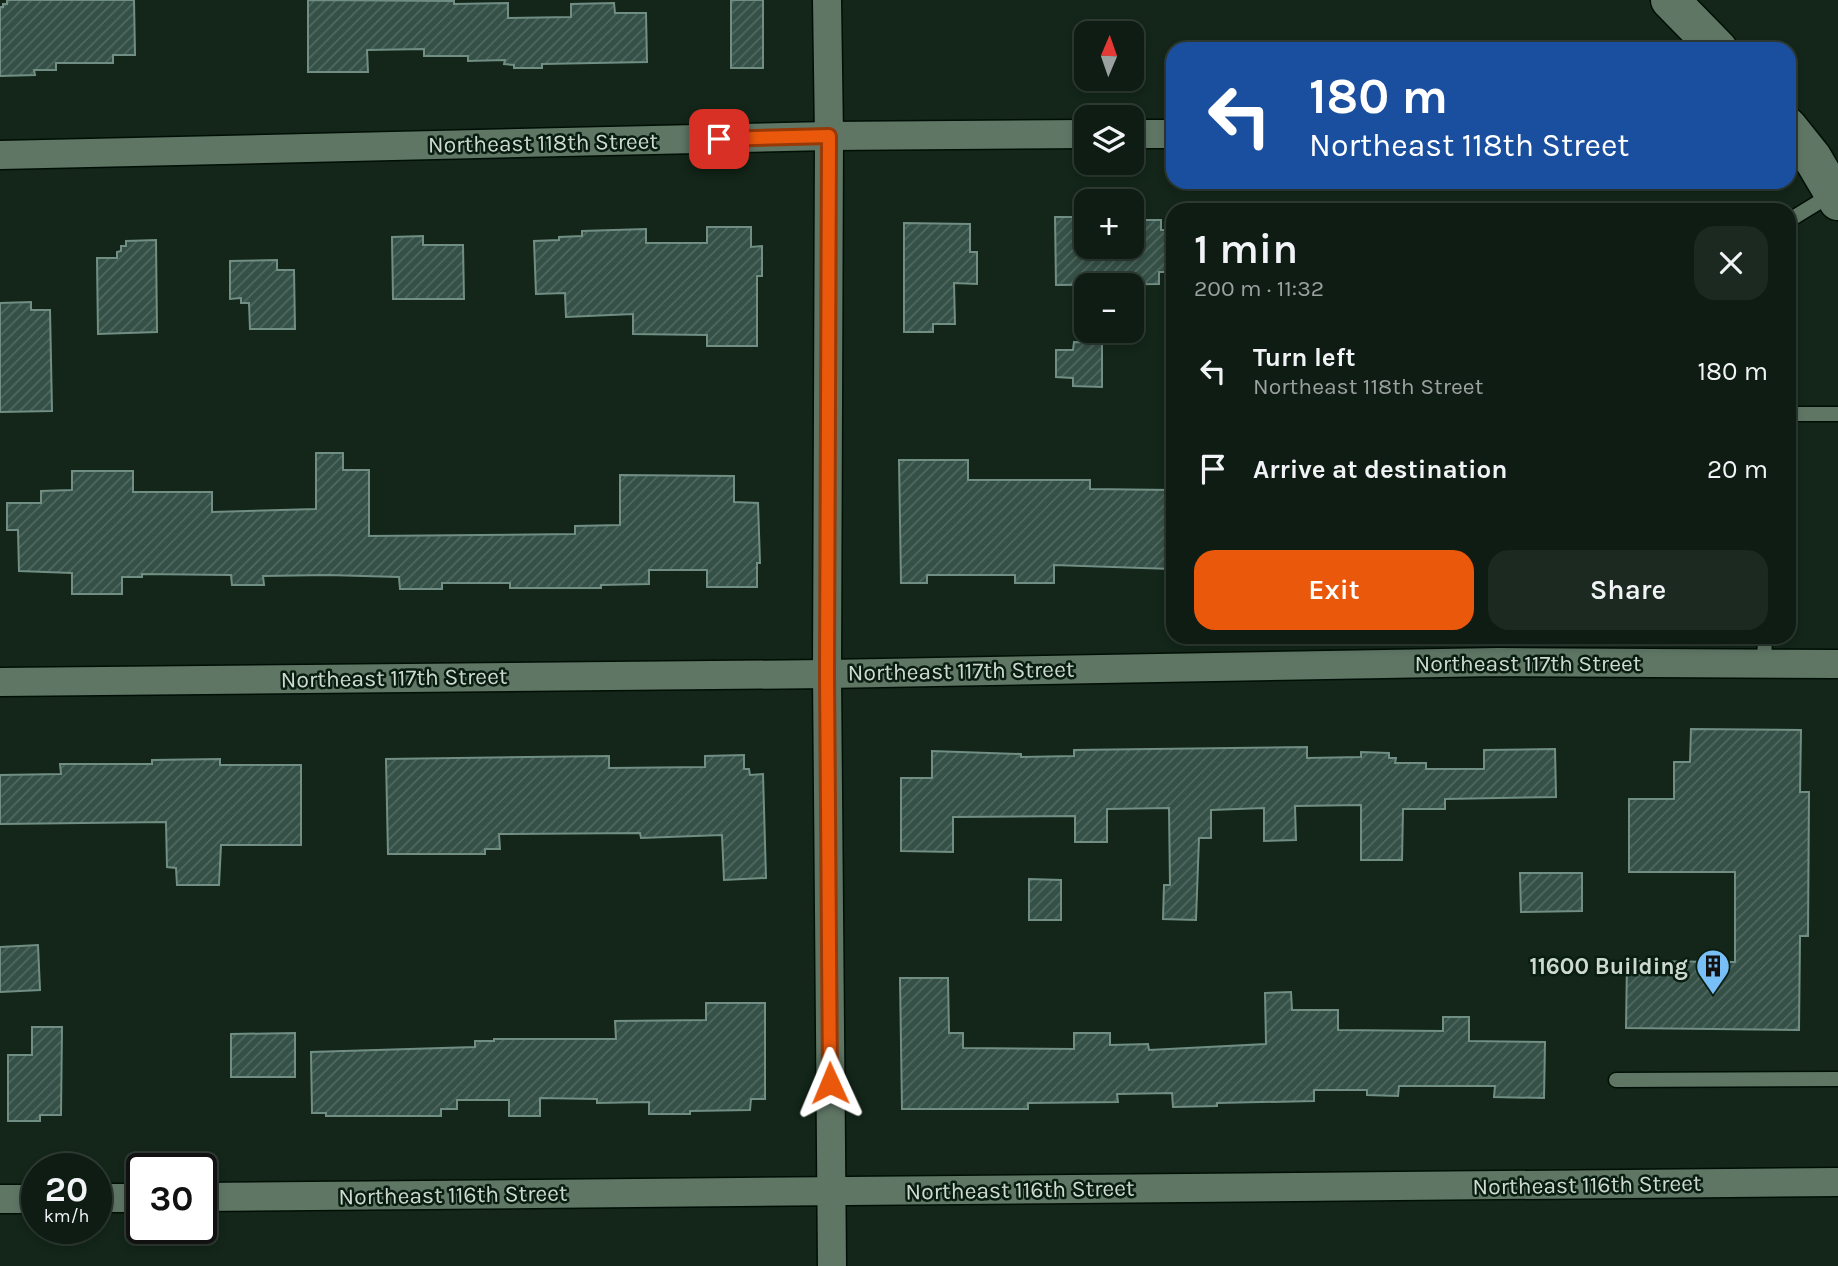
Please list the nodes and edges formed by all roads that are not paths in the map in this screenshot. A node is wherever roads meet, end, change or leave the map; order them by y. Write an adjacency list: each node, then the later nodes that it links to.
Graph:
1 (827, 0): 7 (street)
2 (1678, 3): 3 (main road)
3 (1712, 42)
4 (1074, 134): 7 (street, Northeast 118th Street)
5 (1144, 134): 6 (street)
6 (1166, 134)
7 (829, 136): 9 (street, Northeast 118th Street); 16 (street)
8 (1796, 137): 10 (main road)
9 (0, 155)
10 (1836, 197): 11 (lane)
11 (1796, 217)
12 (1796, 414): 13 (lane)
13 (1838, 414)
14 (1765, 650): 15 (street, Northeast 117th Street); 16 (street, Northeast 117th Street)
15 (1838, 664)
16 (827, 674): 17 (street, Northeast 117th Street); 21 (street)
17 (0, 682)
18 (1838, 1079): 19 (lane)
19 (1616, 1080)
20 (1838, 1182): 21 (street, Northeast 116th Street)
21 (831, 1192): 22 (street, Northeast 116th Street); 25 (street)
22 (217, 1197)
23 (0, 1199): 24 (street)
24 (21, 1199)
25 (832, 1266)

